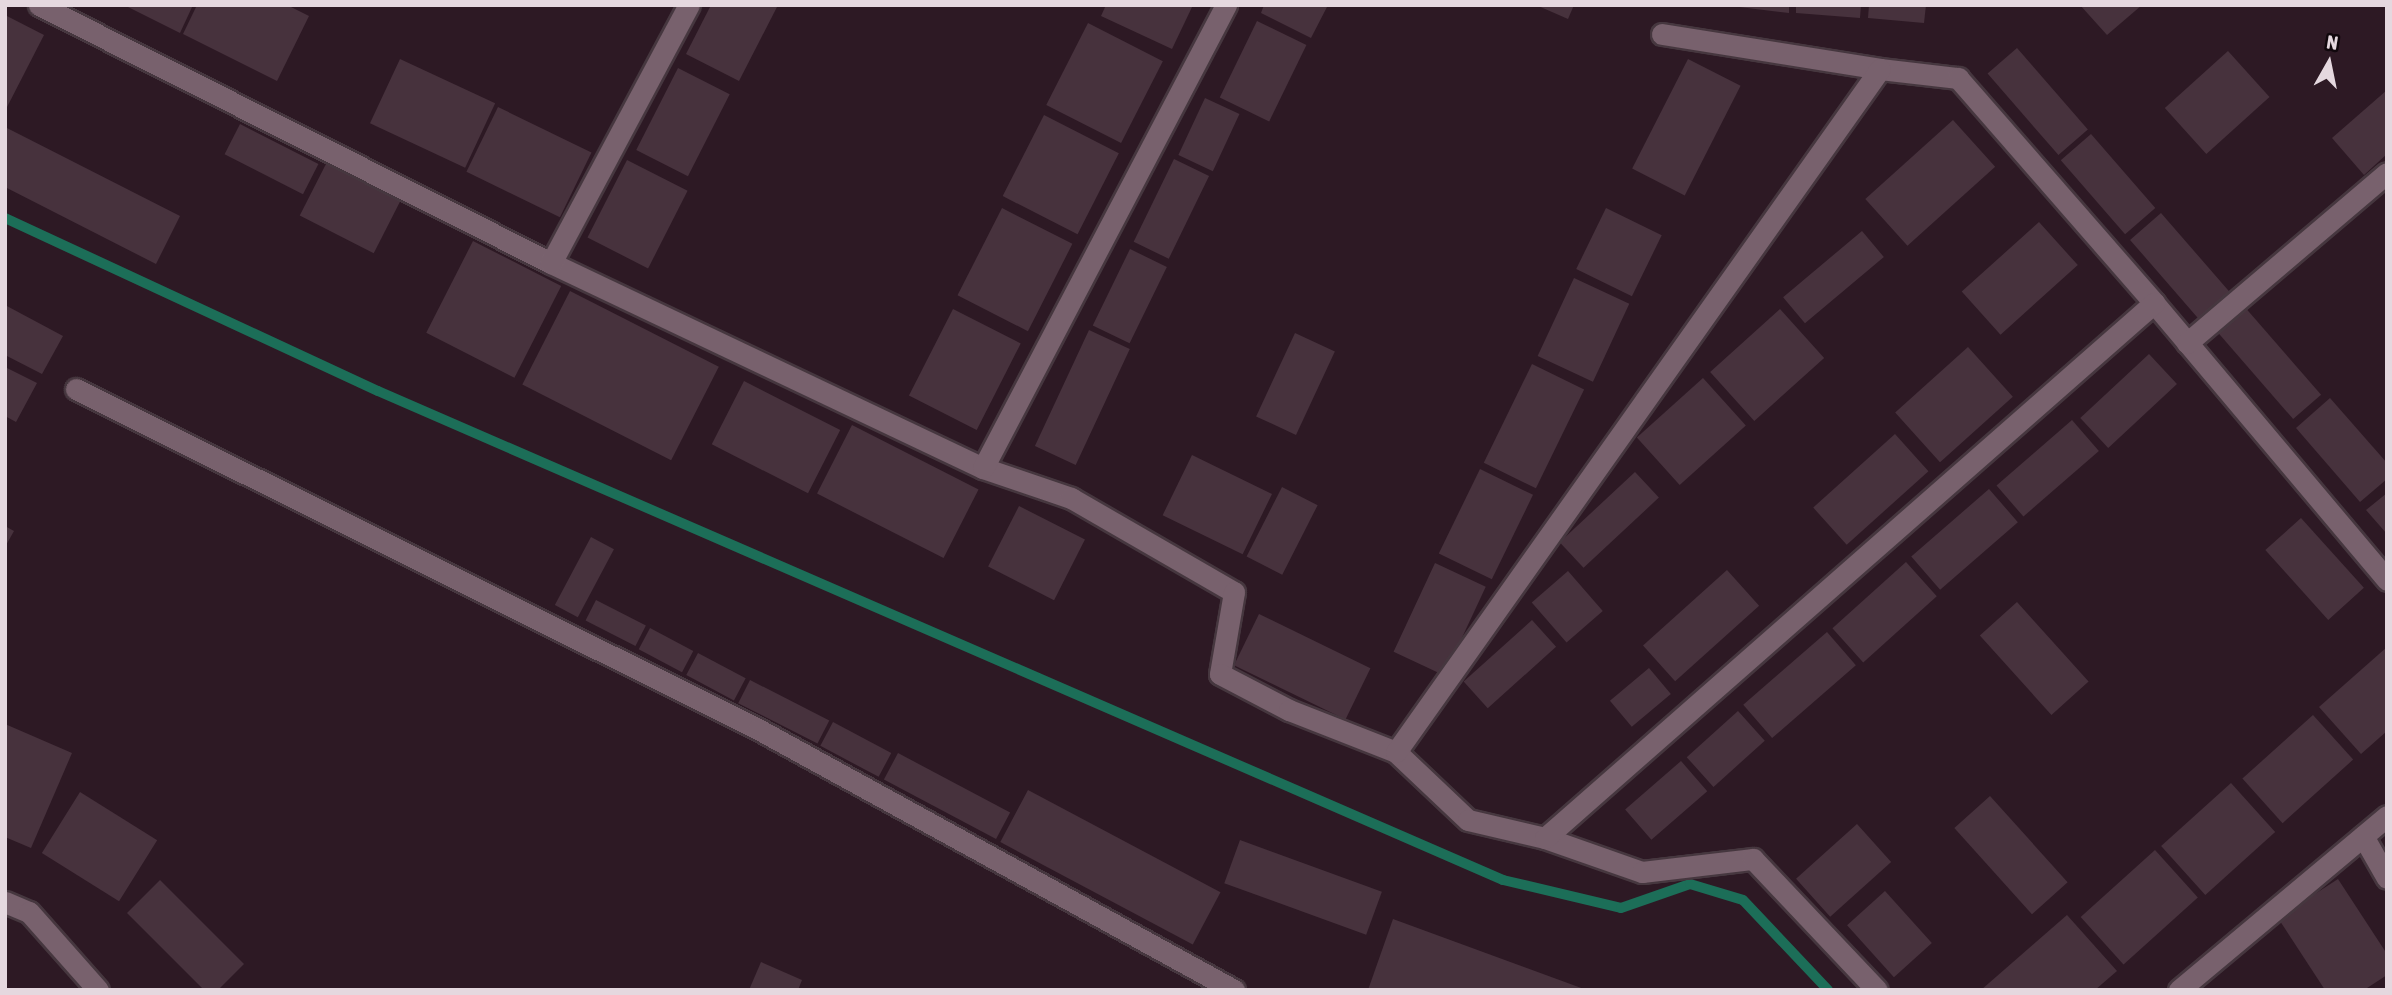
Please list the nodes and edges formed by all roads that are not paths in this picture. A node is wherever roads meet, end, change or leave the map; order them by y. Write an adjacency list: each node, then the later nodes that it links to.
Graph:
1 (39, 5): 7 (street)
2 (689, 5): 7 (street)
3 (1226, 5): 11 (street)
4 (1661, 34): 5 (street)
5 (1880, 69): 8 (street); 13 (street)
6 (2387, 173): 9 (street)
7 (551, 263): 11 (street)
8 (2154, 303): 9 (street); 16 (street)
9 (2187, 343): 12 (street)
10 (76, 389): 20 (street)
11 (983, 468): 13 (street)
12 (2387, 580)
13 (1396, 752): 16 (street)
14 (2387, 816): 15 (street)
15 (2363, 836): 17 (street); 22 (street)
16 (1545, 838): 21 (street)
17 (2387, 877)
18 (5, 902): 19 (street)
19 (98, 990)
20 (1234, 990)
21 (1877, 990)
22 (2179, 990)

